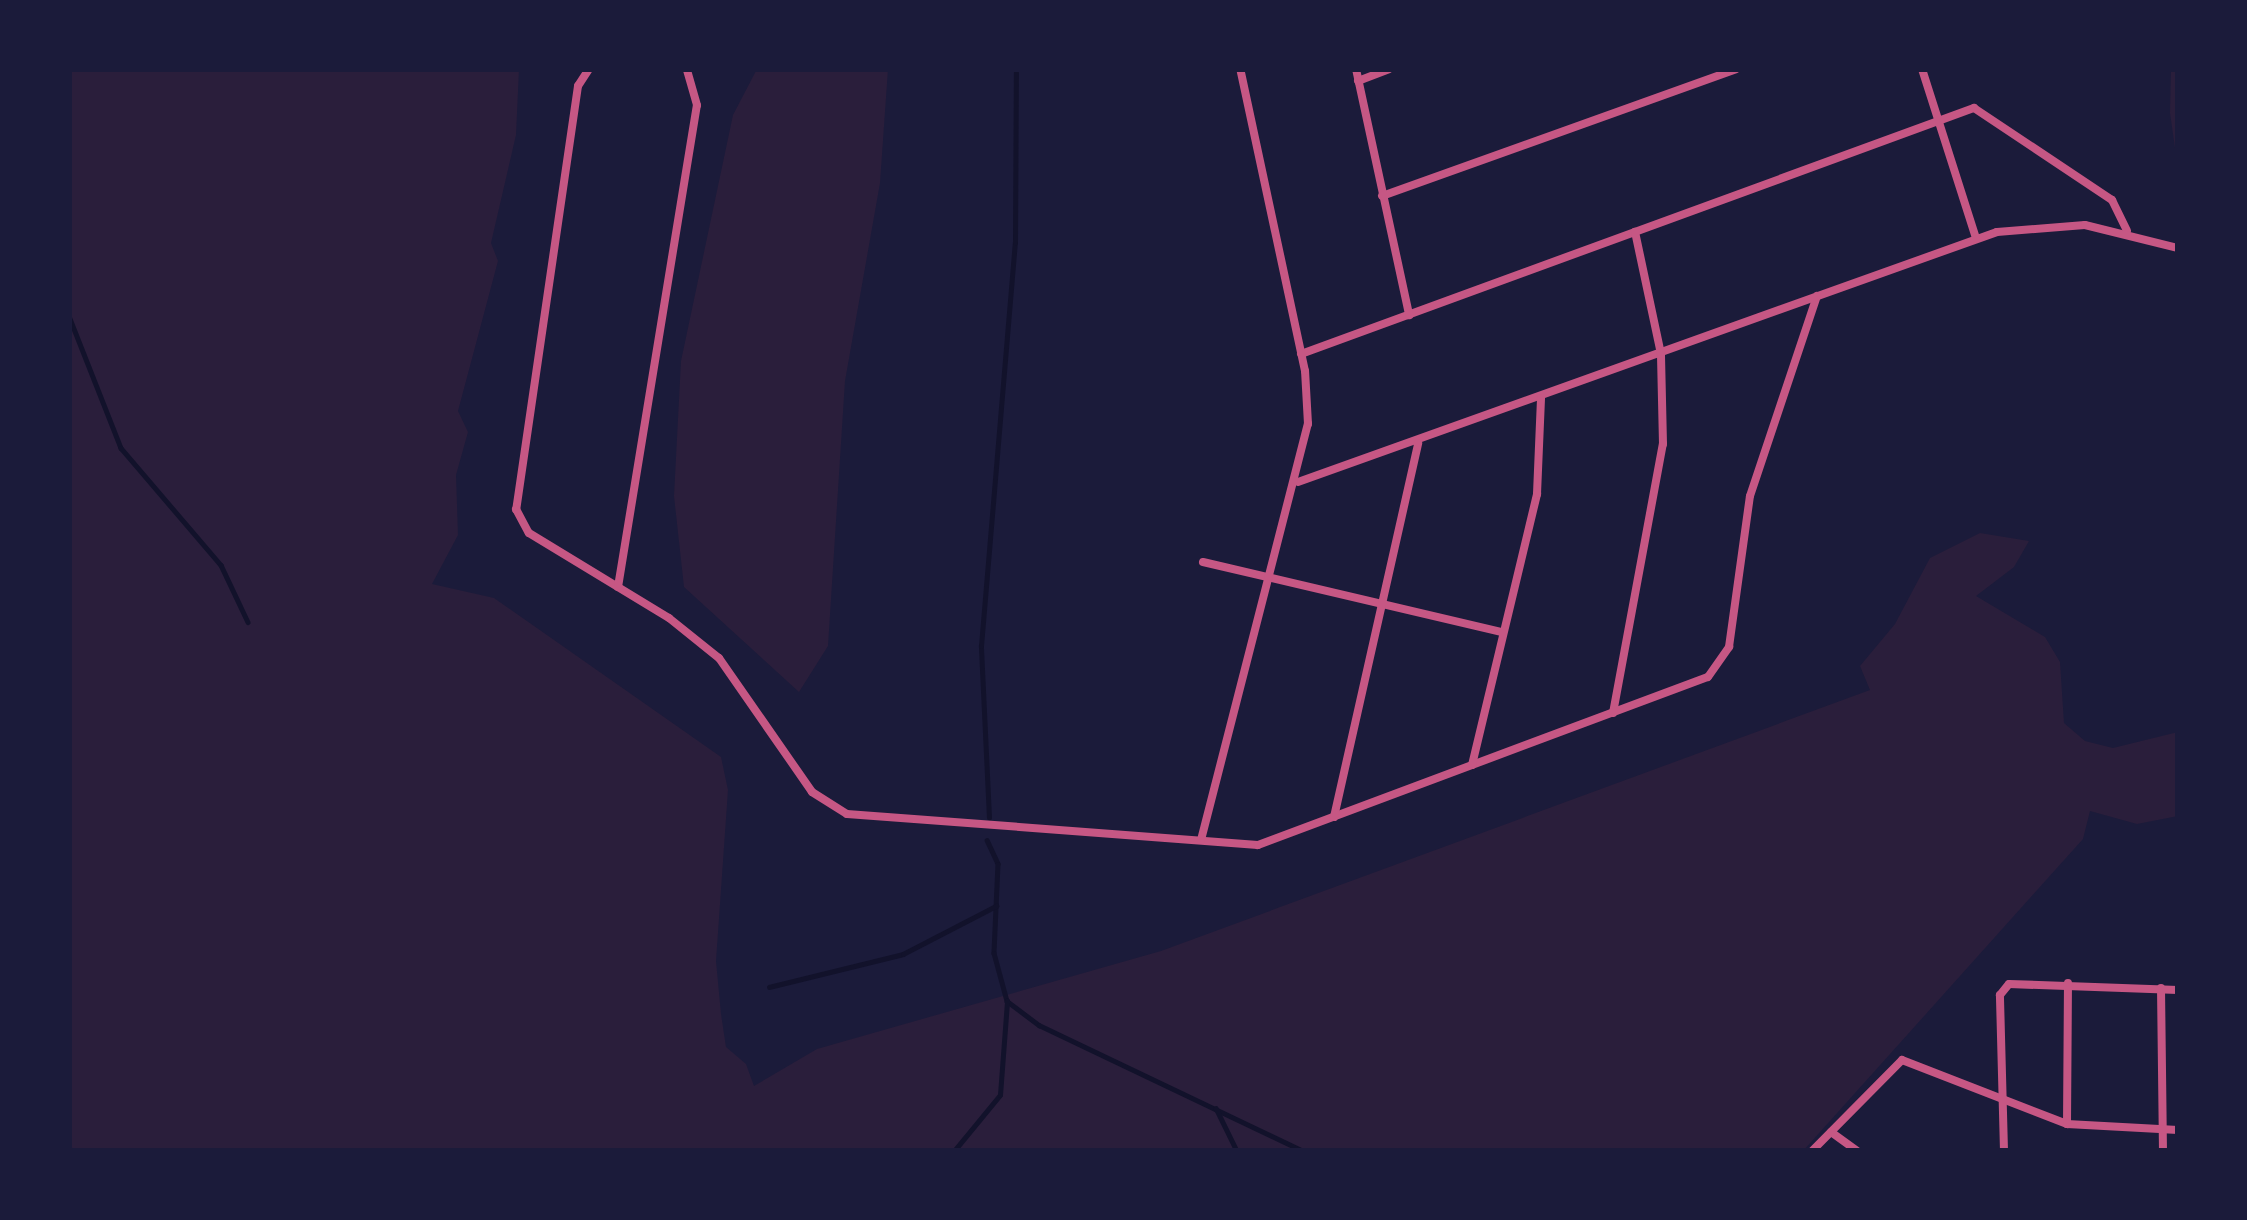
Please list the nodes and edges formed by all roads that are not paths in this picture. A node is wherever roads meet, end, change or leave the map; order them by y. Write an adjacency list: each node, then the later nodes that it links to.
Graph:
1 (589, 69): 24 (street)
2 (687, 69): 24 (street)
3 (1240, 69): 17 (street)
4 (1356, 69): 8 (street)
5 (1389, 69): 8 (street)
6 (1736, 69): 10 (street)
7 (1922, 69): 9 (street)
8 (1358, 80): 10 (street)
9 (1938, 120): 11 (street); 12 (street); 13 (street)
10 (1382, 196): 16 (street)
11 (2126, 231): 13 (street); 14 (street)
12 (1635, 232): 16 (street); 18 (street)
13 (1976, 238): 15 (street)
14 (2178, 248)
15 (1817, 296): 18 (street); 27 (street)
16 (1409, 315): 17 (street)
17 (1301, 354): 21 (street)
18 (1661, 354): 19 (street); 27 (street)
19 (1541, 398): 20 (street); 26 (street)
20 (1418, 442): 21 (street); 25 (street)
21 (1298, 482): 23 (street)
22 (1203, 562): 23 (street)
23 (1272, 578): 25 (street); 30 (street)
24 (618, 587): 30 (street)
25 (1383, 604): 26 (street); 29 (street)
26 (1502, 632): 28 (street)
27 (1613, 713): 28 (street)
28 (1472, 765): 29 (street)
29 (1334, 817): 30 (street)
30 (1201, 840)
31 (2068, 983): 32 (street); 34 (street); 35 (street)
32 (2161, 988): 33 (street); 36 (street)
33 (2178, 990)
34 (2006, 1106): 35 (street); 38 (street); 41 (street)
35 (2067, 1124): 36 (street)
36 (2163, 1129): 37 (street); 42 (street)
37 (2178, 1130)
38 (1831, 1132): 39 (street); 40 (street)
39 (1812, 1151)
40 (1857, 1151)
41 (2004, 1151)
42 (2163, 1151)

